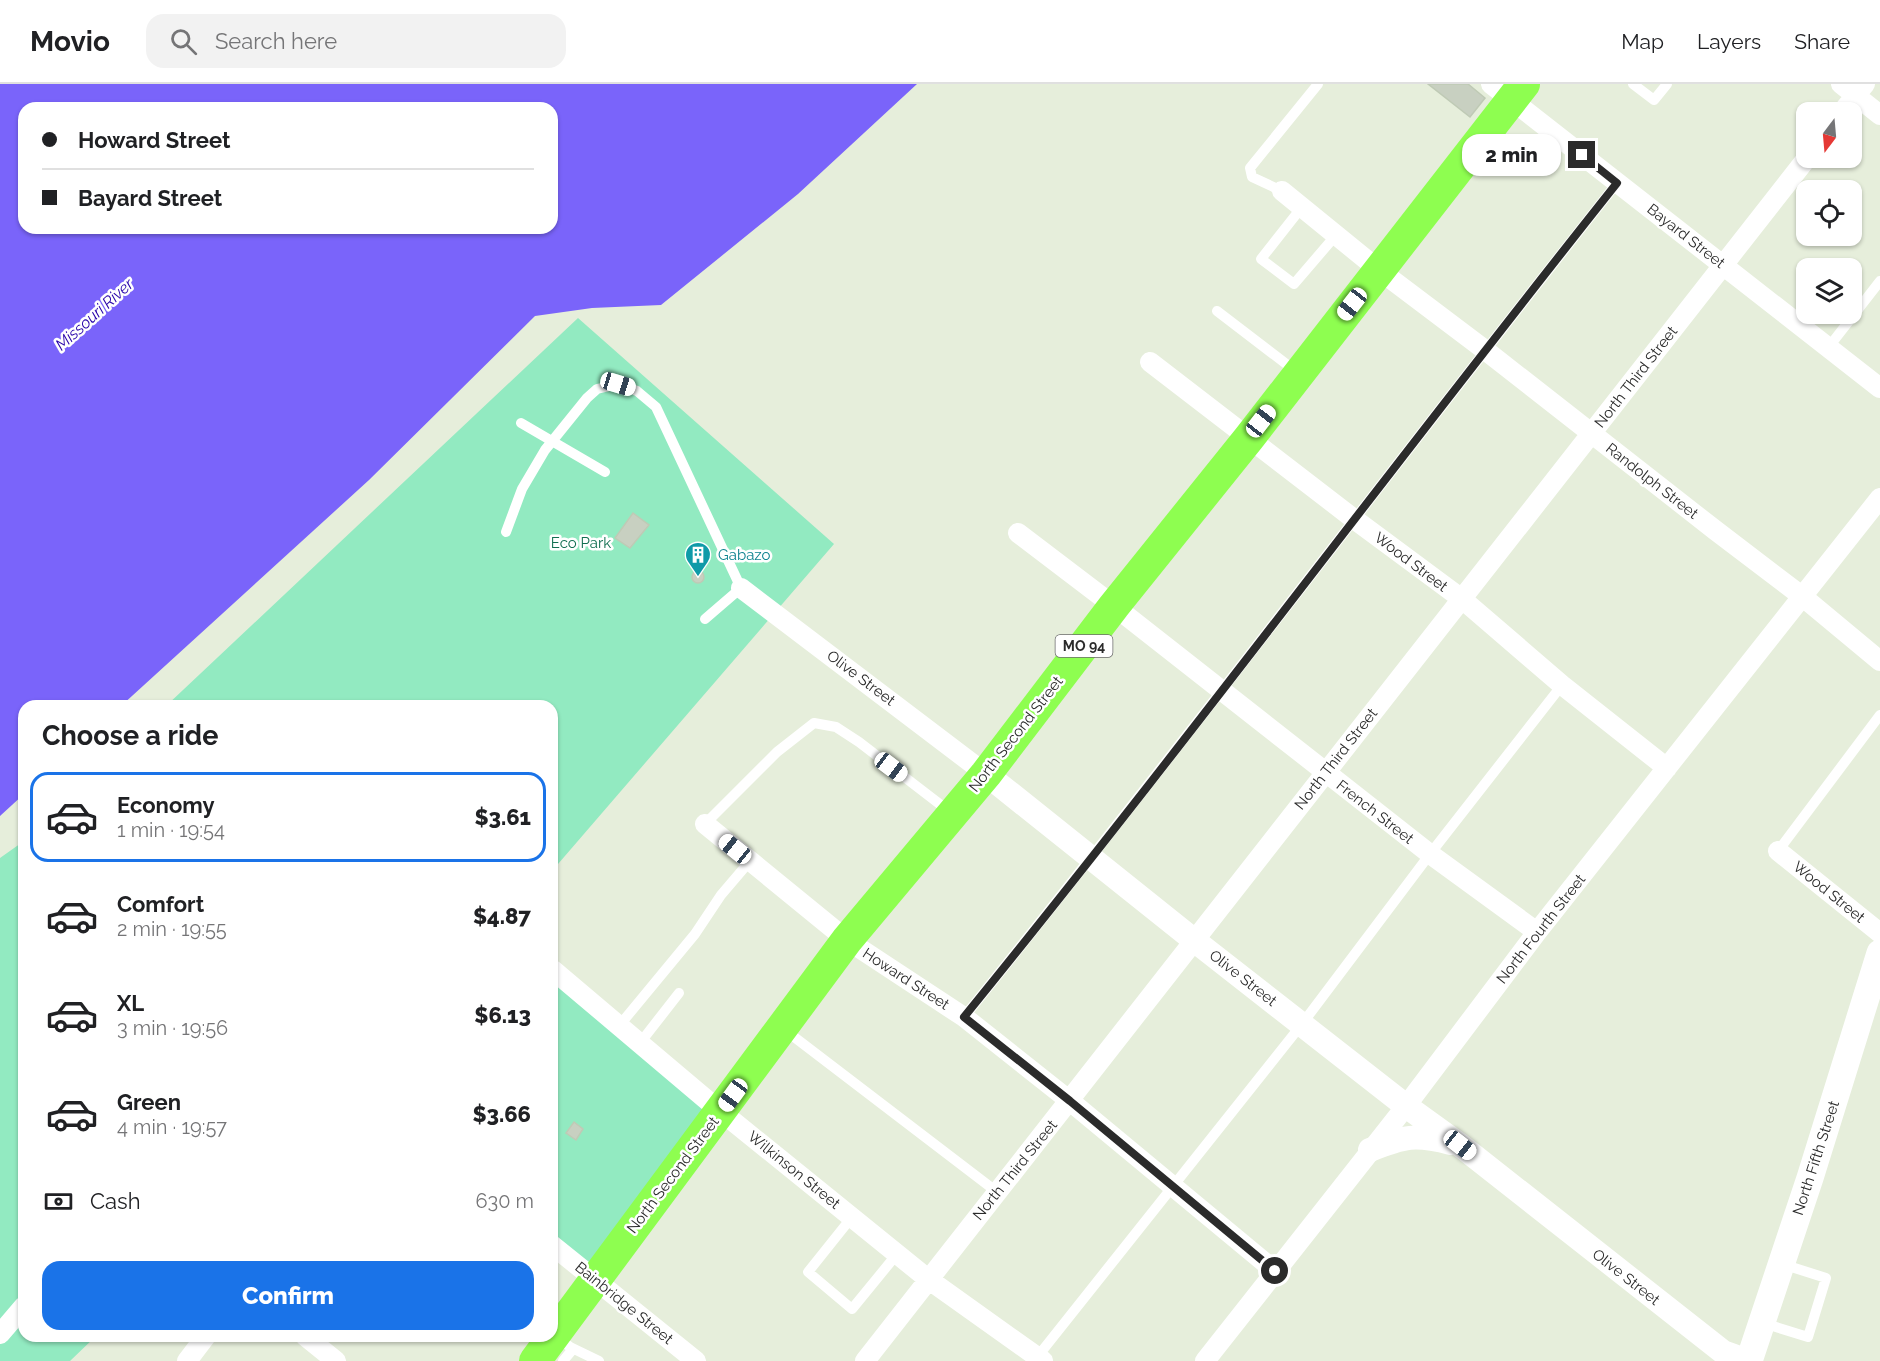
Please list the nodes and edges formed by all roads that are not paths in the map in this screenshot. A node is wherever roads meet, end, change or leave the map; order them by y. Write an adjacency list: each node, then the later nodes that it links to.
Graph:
1 (1318, 84): 10 (lane)
2 (1633, 84): 3 (lane)
3 (1666, 84)
4 (1854, 88): 6 (street); 7 (street)
5 (1509, 89): 9 (street, Bayard Street); 14 (main road, North Second Street / MO 94)
6 (1847, 102)
7 (1880, 115)
8 (1799, 168): 13 (street, North Third Street)
9 (1617, 183): 13 (street, Bayard Street); 18 (lane)
10 (1282, 191): 11 (street, Randolph Street)
11 (1302, 207): 12 (street, Randolph Street); 12 (lane)
12 (1336, 235): 14 (street, Randolph Street)
13 (1723, 266): 17 (street, Bayard Street); 23 (street, North Third Street)
14 (1379, 270): 18 (street, Randolph Street); 20 (main road, North Second Street / MO 94)
15 (1880, 281): 17 (lane)
16 (1217, 311): 20 (lane)
17 (1828, 348): 21 (street, Bayard Street)
18 (1485, 350): 23 (street, Randolph Street); 28 (lane)
19 (1150, 362): 24 (street, Wood Street)
20 (1299, 373): 24 (main road, North Second Street / MO 94)
21 (1880, 388)
22 (521, 423): 25 (lane)
23 (1592, 433): 32 (street, Randolph Street); 33 (street, North Third Street)
24 (1249, 438): 28 (street, Wood Street); 34 (main road, North Second Street / MO 94)
25 (552, 442): 26 (lane); 29 (lane); 31 (lane)
26 (605, 472)
27 (1880, 498): 32 (street, North Fourth Street)
28 (1354, 519): 33 (street, Wood Street); 38 (lane)
29 (506, 532)
30 (1018, 533): 34 (street, French Street)
31 (741, 588): 35 (lane); 42 (street, Olive Street)
32 (1803, 597): 36 (street, Randolph Street); 40 (street, North Fourth Street)
33 (1462, 600): 37 (street, Wood Street); 41 (street, North Third Street)
34 (1114, 606): 38 (street, French Street); 42 (main road, North Second Street / MO 94)
35 (705, 619)
36 (1880, 661)
37 (1562, 685): 40 (street, Wood Street); 46 (lane)
38 (1221, 692): 41 (street, French Street); 47 (lane)
39 (1880, 715): 45 (lane)
40 (1667, 768): 49 (street, North Fourth Street)
41 (1324, 773): 46 (street, French Street); 52 (street, North Third Street)
42 (986, 774): 43 (main road, North Second Street / MO 94); 47 (street, Olive Street)
43 (952, 814): 44 (lane); 51 (main road, North Second Street / MO 94)
44 (705, 824): 48 (street, Howard Street)
45 (1778, 851): 50 (street, Wood Street)
46 (1430, 854): 49 (street, French Street); 57 (lane)
47 (1092, 858): 52 (street, Olive Street); 56 (lane)
48 (750, 861): 51 (street, Howard Street); 58 (lane)
49 (1537, 932): 62 (street, North Fourth Street)
50 (1880, 933)
51 (847, 940): 56 (street, Howard Street); 59 (main road, North Second Street / MO 94)
52 (1195, 941): 57 (street, Olive Street); 61 (street, North Third Street)
53 (1880, 953): 71 (main road, North Fifth Street)
54 (558, 975): 58 (street, Wilkinson Street)
55 (679, 993): 60 (lane)
56 (964, 1017): 61 (street, Howard Street)
57 (1302, 1024): 62 (street, Olive Street); 66 (lane)
58 (619, 1026): 60 (street, Wilkinson Street)
59 (782, 1028): 63 (main road, North Second Street / MO 94); 67 (lane)
60 (640, 1044): 63 (street, Wilkinson Street)
61 (1070, 1101): 66 (street, Howard Street); 67 (street, North Third Street)
62 (1406, 1106): 64 (street, Olive Street); 65 (street, North Fourth Street)
63 (721, 1111): 68 (street, Wilkinson Street); 73 (main road, North Second Street / MO 94)
64 (1460, 1145): 65 (street); 89 (street, Olive Street)
65 (1370, 1150): 72 (street, North Fourth Street)
66 (1172, 1185): 72 (street, Howard Street); 81 (lane)
67 (997, 1192): 74 (street, North Third Street)
68 (852, 1217): 70 (street, Wilkinson Street); 70 (lane)
69 (558, 1250): 73 (street, Bainbridge Street)
70 (897, 1254): 74 (street, Wilkinson Street)
71 (1782, 1264): 76 (main road, North Fifth Street); 76 (lane)
72 (1275, 1271): 88 (street, North Fourth Street)
73 (595, 1279): 80 (main road, North Second Street / MO 94); 86 (street, Bainbridge Street)
74 (928, 1279): 81 (street, Wilkinson Street); 87 (street, North Third Street)
75 (18, 1313): 77 (street)
76 (1763, 1323): 89 (main road, North Fifth Street)
77 (0, 1334)
78 (201, 1342): 82 (street)
79 (312, 1342): 83 (street)
80 (564, 1348): 84 (main road, North Second Street / MO 94); 85 (lane)
81 (1038, 1360)
82 (187, 1361)
83 (336, 1361)
84 (535, 1361)
85 (599, 1361)
86 (696, 1361)
87 (865, 1361)
88 (1205, 1361)
89 (1749, 1361)

